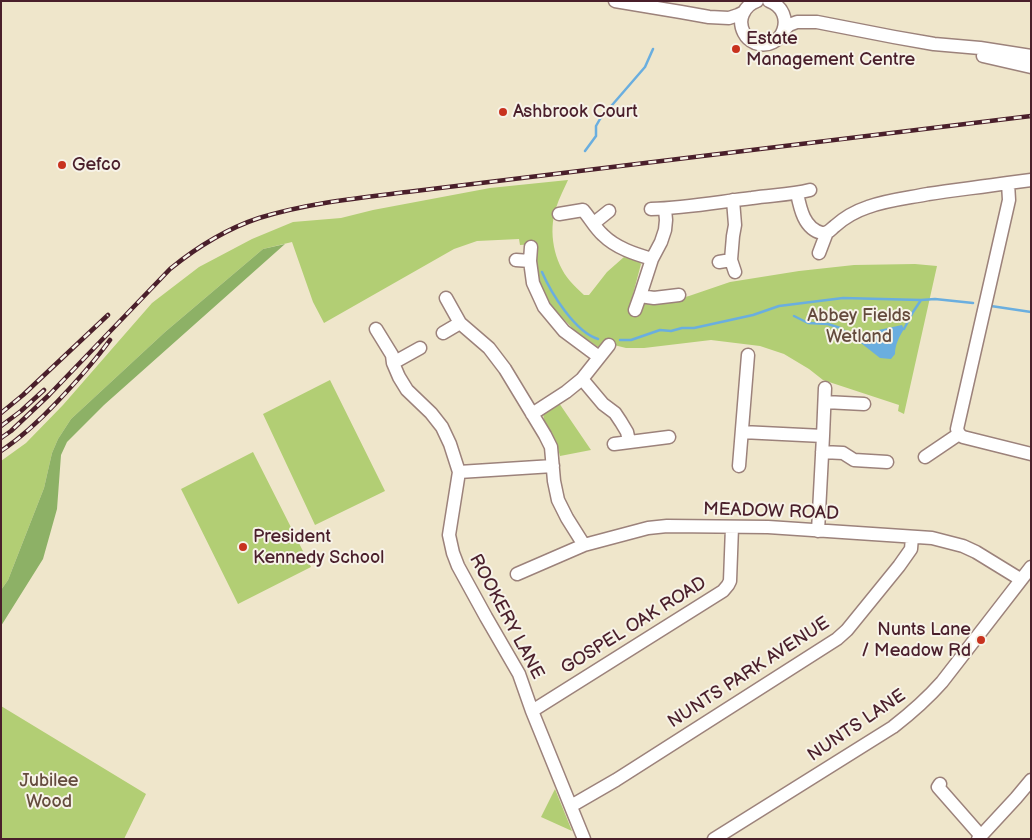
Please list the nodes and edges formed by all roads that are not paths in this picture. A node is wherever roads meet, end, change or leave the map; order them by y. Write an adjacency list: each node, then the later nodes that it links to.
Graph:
1 (615, 1): 5 (street)
2 (755, 2): 4 (street)
3 (776, 4): 6 (street); 7 (street)
4 (744, 12): 5 (street); 8 (street)
5 (708, 17): 8 (street)
6 (817, 22): 7 (street); 9 (street)
7 (784, 30): 8 (street)
8 (743, 32)
9 (934, 44): 10 (street); 11 (street)
10 (1031, 56)
11 (1031, 67)
12 (1031, 180): 13 (street)
13 (1008, 183): 22 (street); 45 (street)
14 (810, 190): 15 (street)
15 (797, 194): 16 (street); 22 (street)
16 (733, 200): 17 (street); 28 (street)
17 (665, 208): 18 (street); 25 (street)
18 (651, 209)
19 (609, 211): 21 (street)
20 (559, 214): 21 (street)
21 (594, 223): 25 (street)
22 (827, 232): 24 (street)
23 (531, 247): 27 (street)
24 (819, 253)
25 (652, 259): 30 (street)
26 (516, 260): 27 (street)
27 (530, 261): 39 (street)
28 (728, 265)
29 (679, 295): 30 (street)
30 (640, 296): 32 (street)
31 (446, 298): 33 (street)
32 (635, 310)
33 (460, 323): 35 (street); 43 (street)
34 (376, 329): 38 (street, ROOKERY LANE)
35 (443, 334)
36 (420, 348): 38 (street)
37 (748, 355): 44 (street)
38 (393, 363): 56 (street, ROOKERY LANE)
39 (582, 379): 43 (street); 48 (street)
40 (826, 388): 41 (street)
41 (825, 402): 42 (street); 46 (street)
42 (864, 404)
43 (532, 414): 54 (street)
44 (742, 432): 46 (street); 55 (street)
45 (959, 434): 51 (street); 52 (street)
46 (823, 436): 50 (street)
47 (669, 437): 48 (street)
48 (629, 442): 49 (street)
49 (614, 444)
50 (822, 452): 53 (street); 58 (street)
51 (1031, 454)
52 (925, 457)
53 (887, 462)
54 (553, 466): 56 (street); 60 (street)
55 (739, 466)
56 (459, 472): 64 (street, ROOKERY LANE)
57 (732, 527): 58 (street, MEADOW ROAD); 60 (street, MEADOW ROAD); 64 (street, GOSPEL OAK ROAD)
58 (818, 531): 59 (street, MEADOW ROAD)
59 (912, 537): 63 (street, MEADOW ROAD); 67 (street, NUNTS PARK AVENUE)
60 (584, 545): 62 (street, MEADOW ROAD)
61 (1031, 567): 63 (street, NUNTS LANE)
62 (517, 573)
63 (1020, 579): 70 (street, NUNTS LANE)
64 (532, 711): 67 (street, ROOKERY LANE)
65 (1031, 780): 68 (street)
66 (937, 786): 68 (street)
67 (571, 806): 69 (street, ROOKERY LANE)
68 (980, 837)
69 (584, 839)
70 (714, 839)

